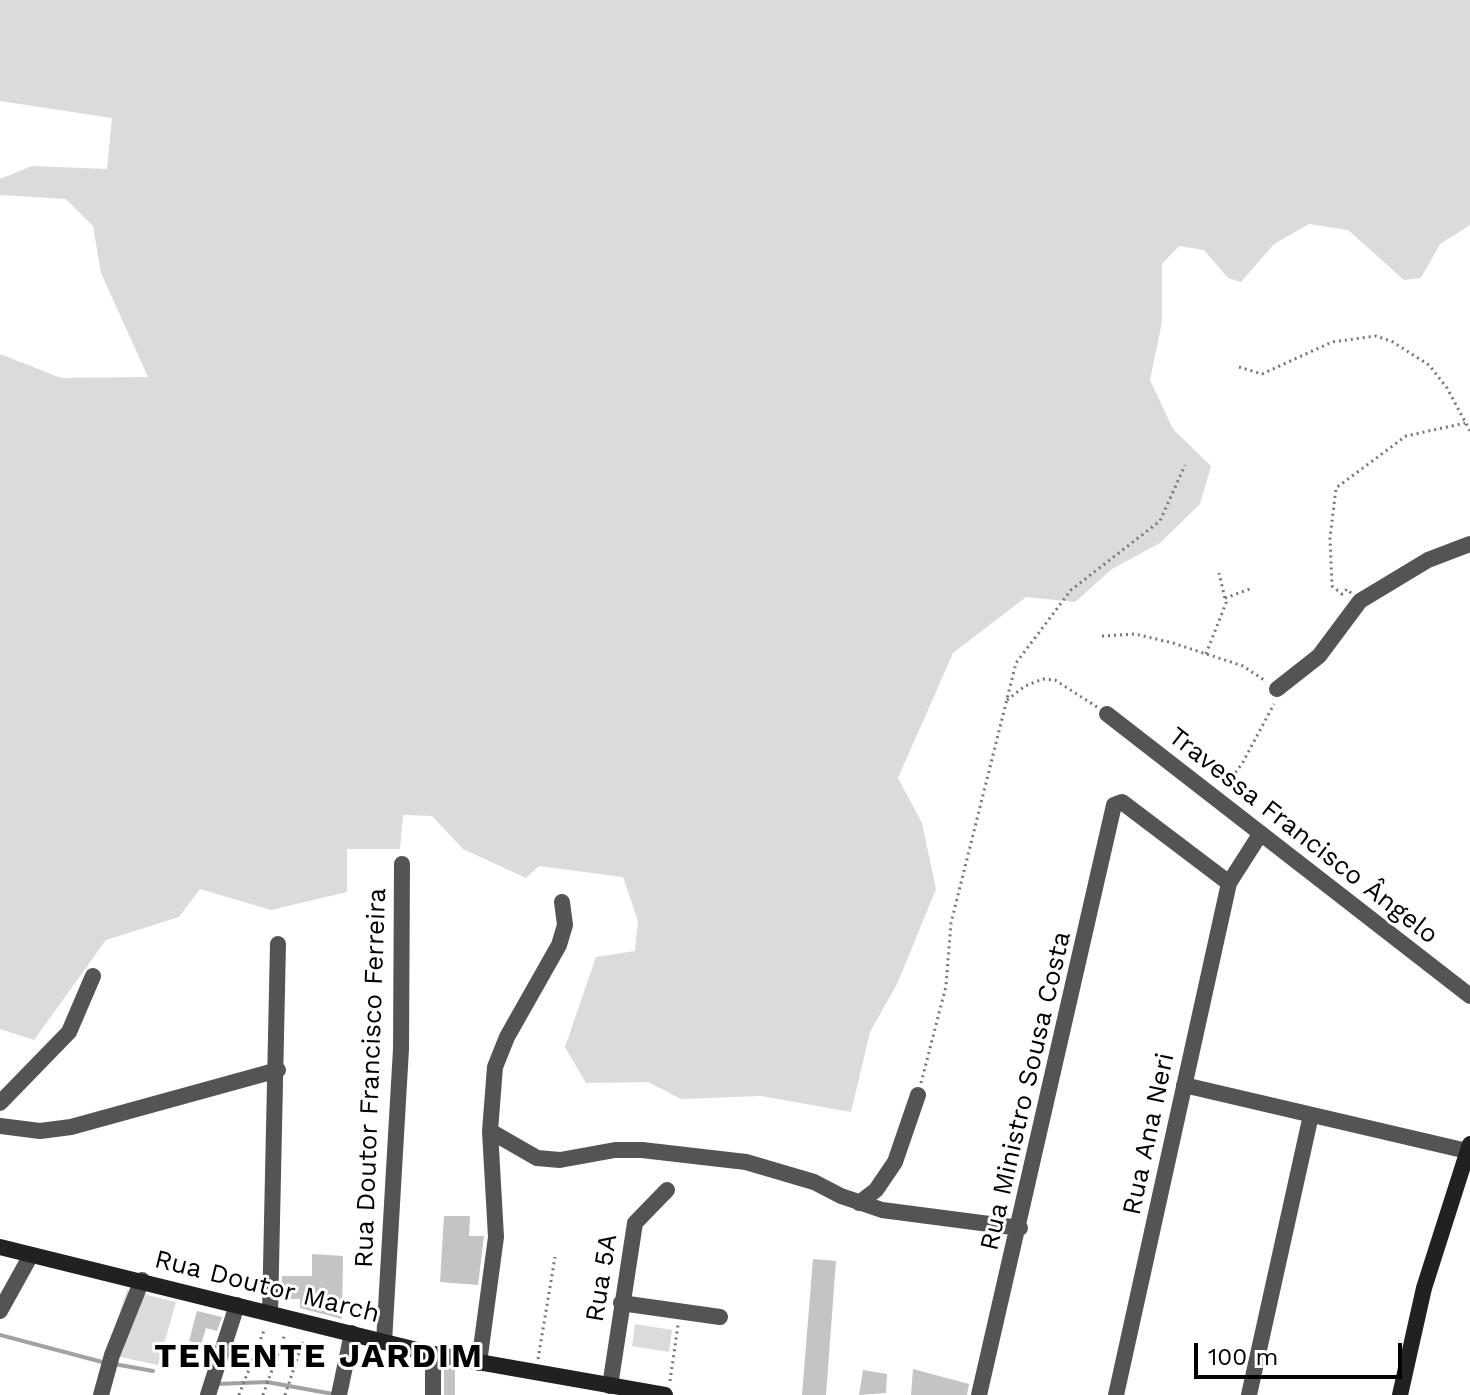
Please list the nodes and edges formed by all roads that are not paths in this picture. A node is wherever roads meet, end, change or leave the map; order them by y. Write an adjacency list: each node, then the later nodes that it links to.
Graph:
1 (1470, 544): 2 (street)
2 (1277, 689)
3 (1107, 714): 4 (street, Travessa Francisco Ângelo)
4 (1259, 836): 6 (street, Rua Ana Neri); 10 (street, Travessa Francisco Ângelo)
5 (402, 864): 31 (street, Rua Doutor Francisco Ferreira)
6 (1229, 883): 12 (street, Rua Ana Neri); 21 (street, Rua Ministro Sousa Costa)
7 (562, 902): 17 (street)
8 (278, 944): 11 (street)
9 (93, 976): 14 (street)
10 (1470, 996)
11 (278, 1070): 16 (street); 28 (street)
12 (1184, 1085): 15 (street); 42 (street, Rua Ana Neri)
13 (918, 1095): 20 (street)
14 (0, 1103)
15 (1311, 1115): 18 (street); 43 (street)
16 (0, 1126)
17 (490, 1131): 20 (street); 33 (street)
18 (1468, 1148): 44 (main road)
19 (667, 1190): 25 (street, Rua 5A)
20 (859, 1203): 21 (street)
21 (1020, 1228): 41 (street, Rua Ministro Sousa Costa)
22 (0, 1247): 23 (main road, Rua Doutor March)
23 (31, 1255): 24 (main road, Rua Doutor March); 27 (street)
24 (142, 1280): 26 (main road, Rua Doutor March); 39 (street)
25 (621, 1303): 29 (street); 34 (street, Rua 5A)
26 (237, 1305): 28 (main road, Rua Doutor March); 35 (street)
27 (0, 1311)
28 (270, 1313): 30 (main road, Rua Doutor March)
29 (720, 1317)
30 (352, 1333): 31 (main road, Rua Doutor March); 37 (street)
31 (384, 1342): 32 (main road, Rua Doutor March)
32 (433, 1354): 33 (main road, Rua Doutor March); 40 (street)
33 (479, 1363): 36 (main road, Rua Doutor March)
34 (610, 1386): 36 (main road, Rua Doutor March); 38 (main road, Rua Doutor March)
35 (211, 1387)
36 (579, 1388)
37 (340, 1392)
38 (667, 1392)
39 (101, 1395)
40 (433, 1395)
41 (979, 1395)
42 (1116, 1395)
43 (1249, 1395)
44 (1400, 1395)

